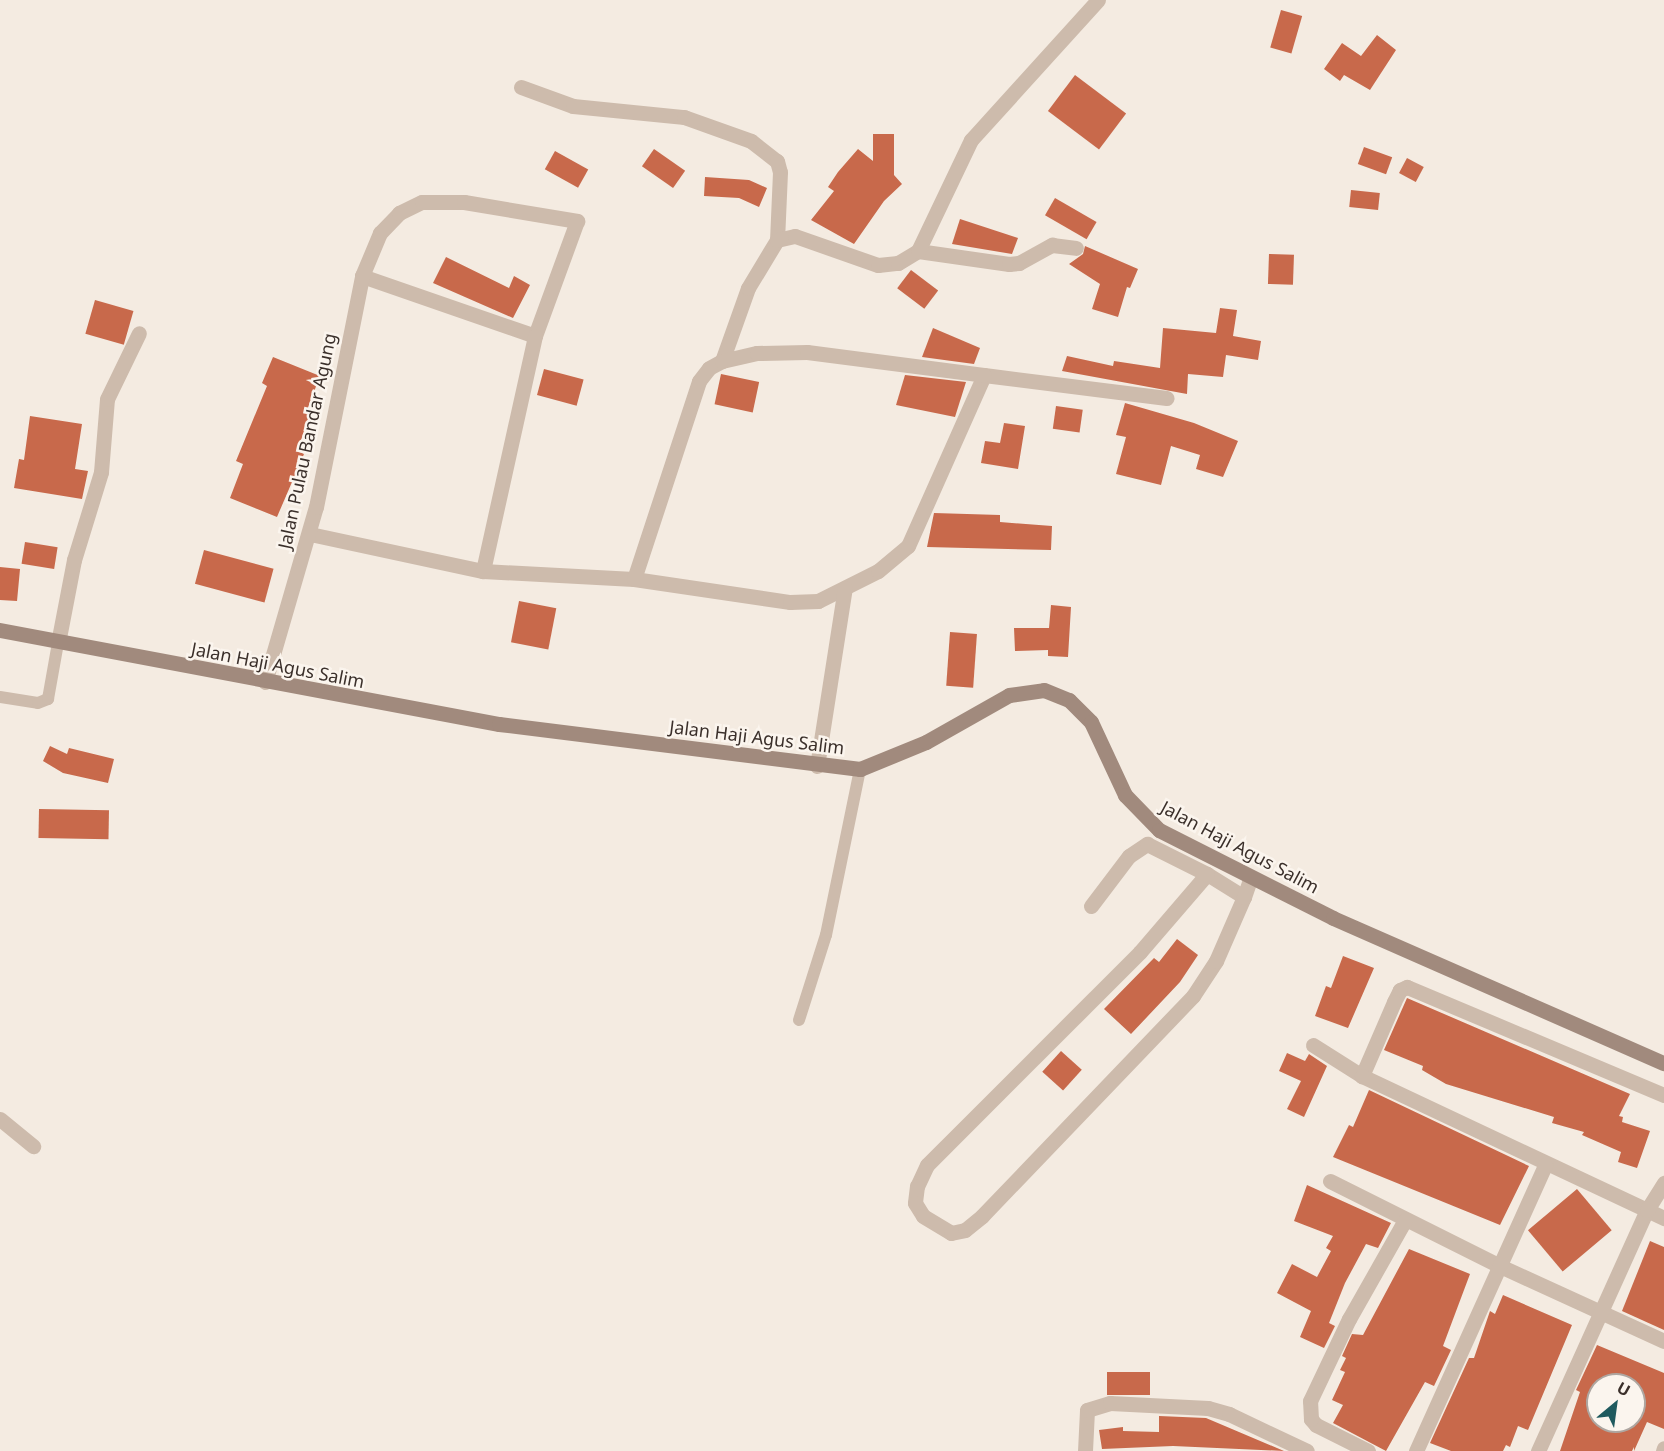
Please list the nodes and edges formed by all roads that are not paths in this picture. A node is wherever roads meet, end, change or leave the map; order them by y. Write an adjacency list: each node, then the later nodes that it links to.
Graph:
1 (1098, 0): 5 (street)
2 (521, 87): 3 (street)
3 (777, 240): 5 (street); 9 (street)
4 (1076, 248): 5 (street)
5 (918, 251)
6 (362, 276): 8 (street); 8 (street, Jalan Pulau Bandar Agung); 12 (street, Jalan Pulau Bandar Agung)
7 (139, 333): 17 (street)
8 (535, 336): 13 (street)
9 (722, 361): 10 (street); 14 (street)
10 (984, 375): 11 (street); 15 (street)
11 (1167, 398)
12 (310, 534): 13 (street); 18 (street, Jalan Pulau Bandar Agung)
13 (483, 571): 14 (street)
14 (634, 579): 15 (street)
15 (845, 588): 20 (street)
16 (0, 630): 17 (street, Jalan Haji Agus Salim)
17 (58, 643): 18 (street, Jalan Haji Agus Salim); 19 (lane)
18 (265, 682): 20 (street, Jalan Haji Agus Salim)
19 (0, 697)
20 (817, 766): 21 (street, Jalan Haji Agus Salim)
21 (860, 769): 23 (street, Jalan Haji Agus Salim); 26 (lane)
22 (1207, 874): 24 (street); 24 (street); 25 (street)
23 (1251, 877): 24 (street); 28 (street, Jalan Haji Agus Salim)
24 (1244, 897)
25 (1091, 906)
26 (799, 1020)
27 (1312, 1045): 29 (street)
28 (1664, 1063)
29 (1362, 1076): 30 (street); 33 (street)
30 (1664, 1095)
31 (0, 1119): 32 (street)
32 (33, 1146)
33 (1545, 1165): 36 (street); 39 (street)
34 (1330, 1181): 38 (street)
35 (1664, 1183): 36 (street)
36 (1647, 1210): 37 (street); 40 (street)
37 (1664, 1218)
38 (1405, 1220): 39 (street); 44 (street)
39 (1500, 1266): 40 (street); 45 (street)
40 (1602, 1314): 41 (street); 46 (street)
41 (1664, 1341)
42 (1085, 1451): 43 (street)
43 (1307, 1451)
44 (1368, 1451)
45 (1416, 1451)
46 (1538, 1451)

